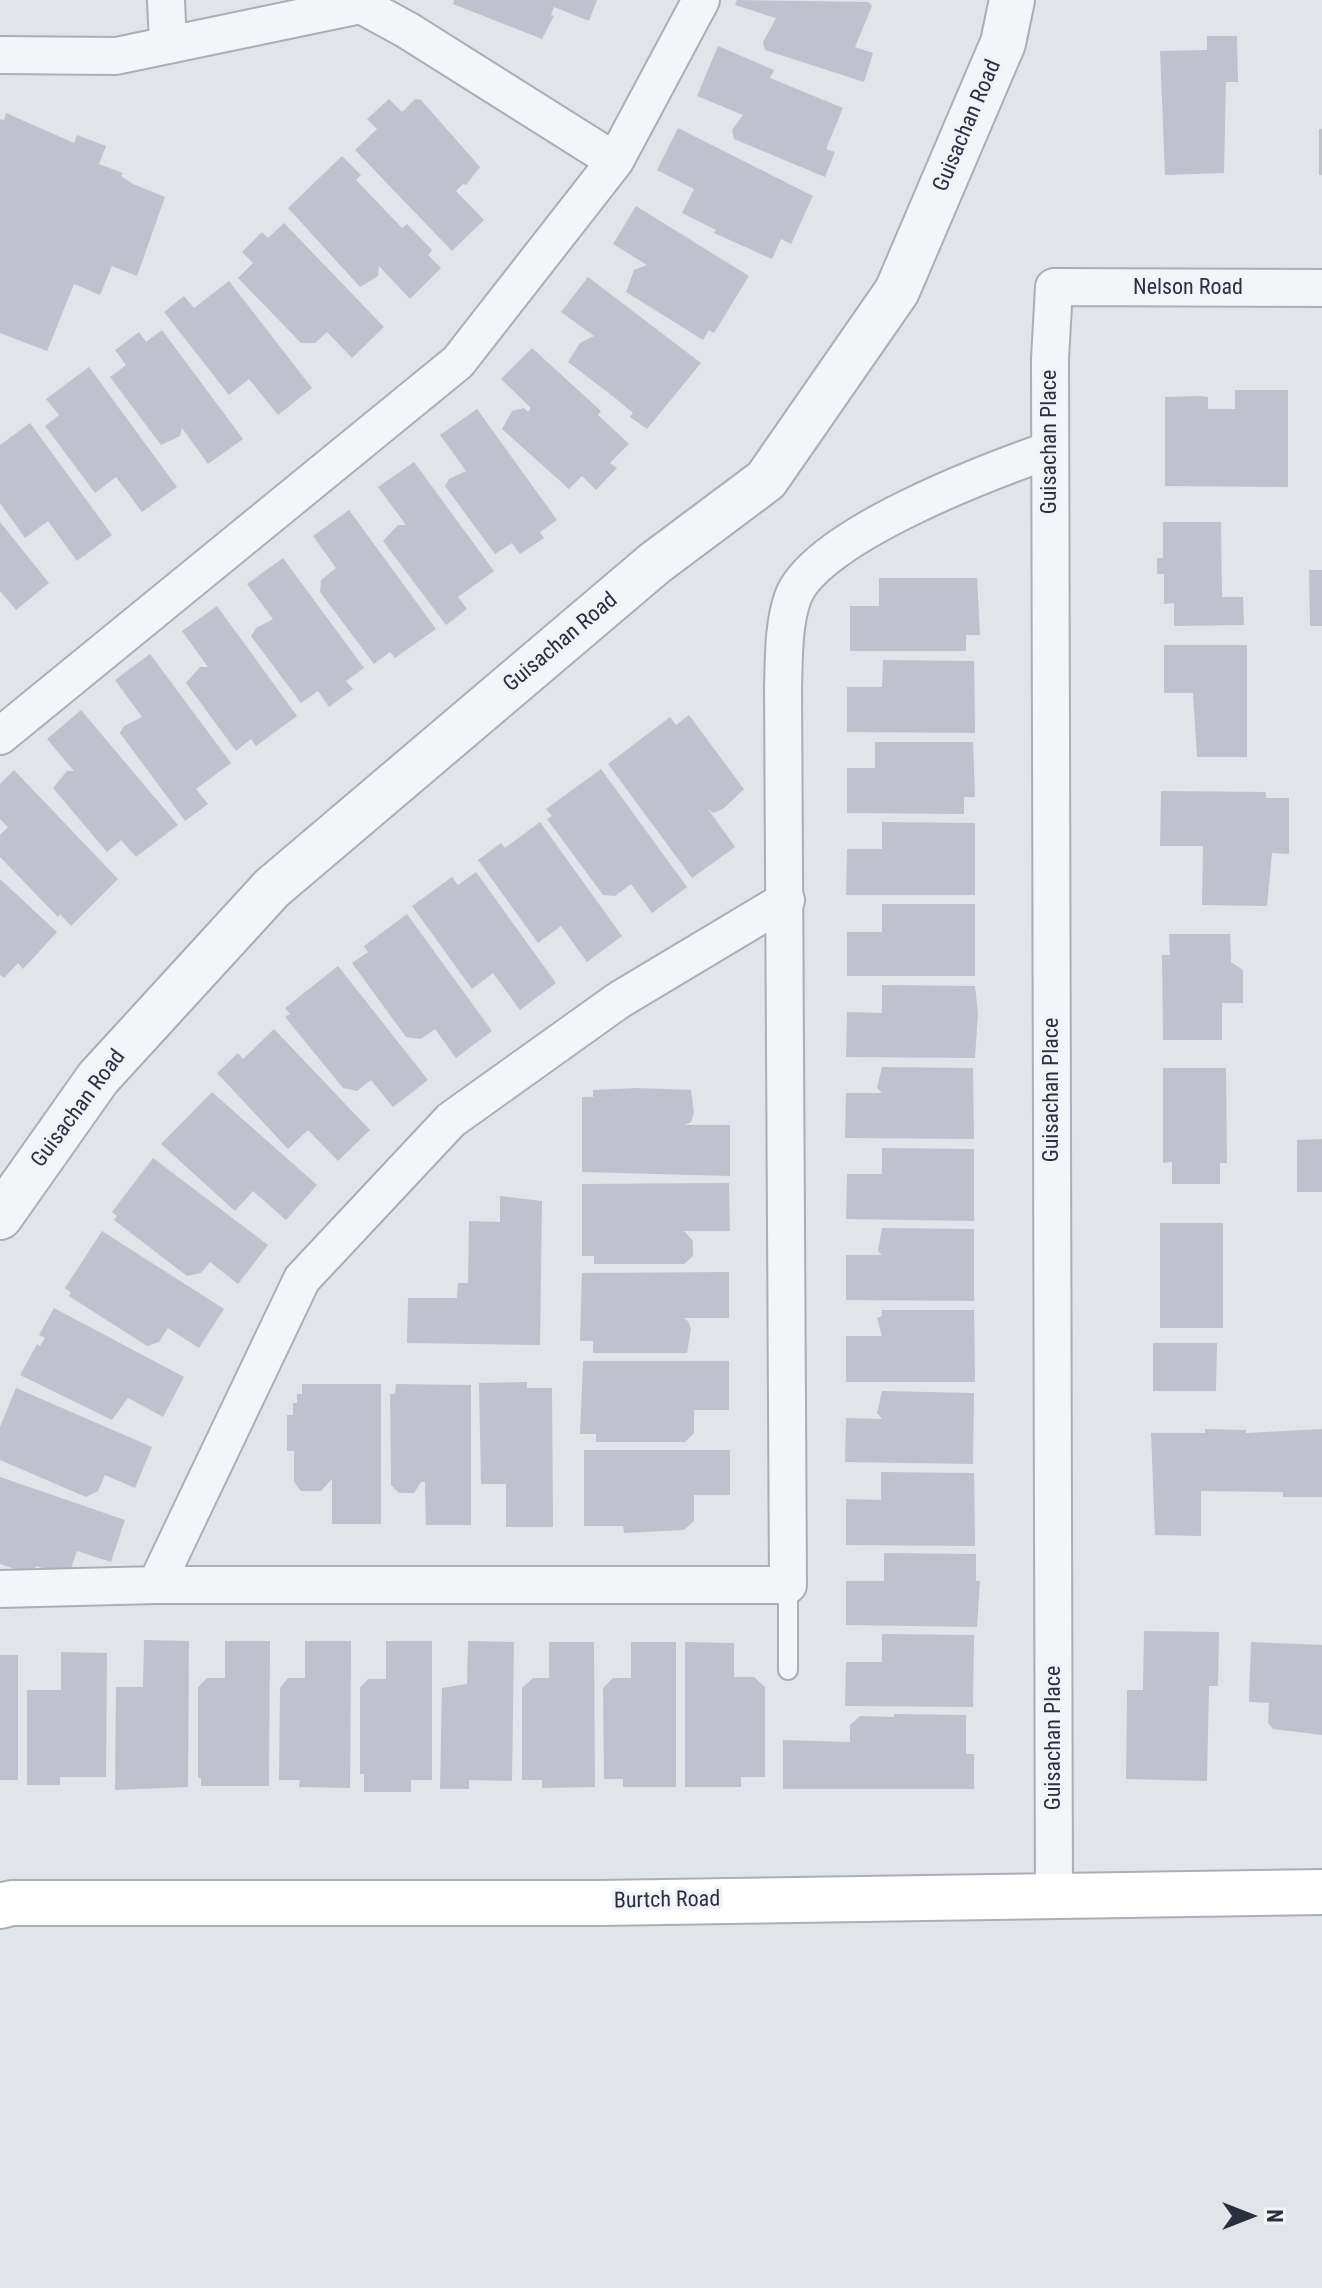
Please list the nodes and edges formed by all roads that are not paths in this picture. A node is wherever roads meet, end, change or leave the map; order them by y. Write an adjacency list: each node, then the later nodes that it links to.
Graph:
1 (166, 0): 4 (street)
2 (701, 0): 6 (street)
3 (1012, 0): 12 (street, Guisachan Road)
4 (168, 45): 5 (street); 6 (street)
5 (0, 55)
6 (615, 161): 10 (street)
7 (1054, 287): 8 (street, Nelson Road); 9 (street, Guisachan Place)
8 (1322, 288)
9 (1050, 450): 11 (street); 18 (street, Guisachan Place)
10 (0, 736)
11 (786, 900): 13 (street); 14 (street)
12 (0, 1217)
13 (156, 1585): 14 (street); 15 (street)
14 (788, 1585): 16 (lane)
15 (0, 1589)
16 (788, 1670)
17 (1322, 1892): 18 (main road, Burtch Road)
18 (1054, 1893): 19 (main road, Burtch Road)
19 (4, 1902)

